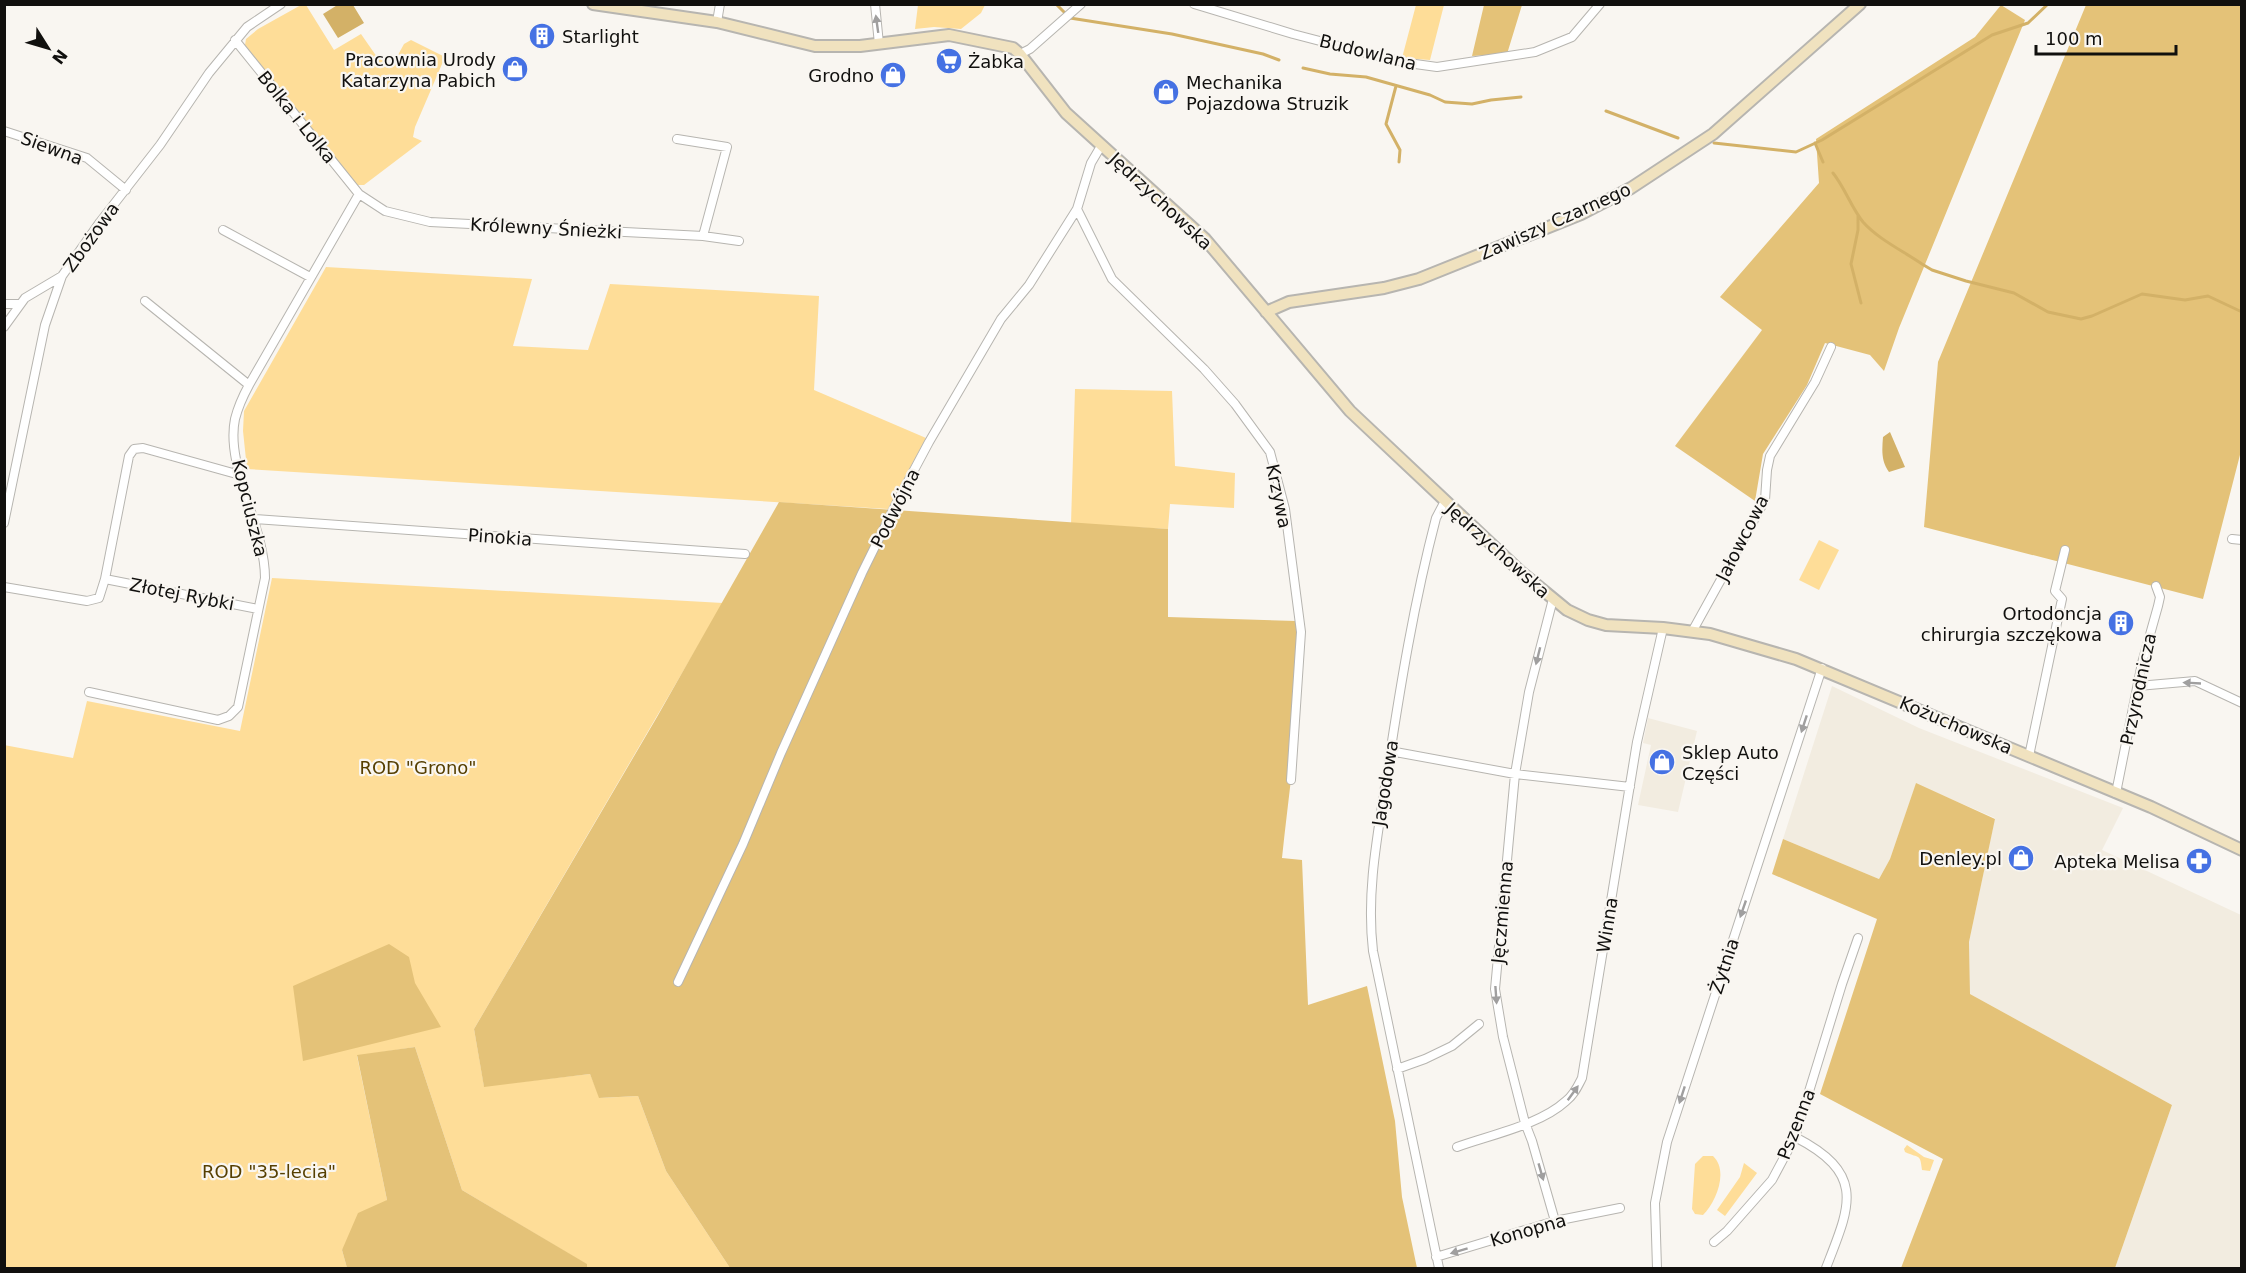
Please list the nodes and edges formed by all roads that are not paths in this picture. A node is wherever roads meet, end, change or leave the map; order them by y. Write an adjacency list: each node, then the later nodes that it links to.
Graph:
1 (281, 4): 10 (street, Zbożowa)
2 (594, 4): 9 (main road, Jędrzychowska)
3 (720, 4): 9 (street)
4 (875, 4): 11 (street, one-way to 4)
5 (1081, 4): 12 (street)
6 (1194, 4): 7 (street, Budowlana)
7 (1600, 4)
8 (1860, 4): 27 (main road, Zawiszy Czarnego)
9 (717, 22): 11 (main road, Jędrzychowska)
10 (235, 40): 16 (street, Zbożowa); 17 (street, Bolka i Lolka)
11 (879, 44): 12 (main road, Jędrzychowska)
12 (1020, 54): 15 (main road, Jędrzychowska)
13 (4, 131): 16 (street, Siewna)
14 (677, 139): 20 (street)
15 (1101, 146): 18 (street, Podwójna); 27 (main road, Jędrzychowska)
16 (126, 190): 22 (street, Zbożowa)
17 (359, 194): 20 (street, Królewny Śnieżki); 23 (street, Kopciuszka)
18 (1077, 209): 53 (street, Krzywa); 58 (street, Podwójna)
19 (223, 230): 23 (street)
20 (704, 236): 21 (street, Królewny Śnieżki)
21 (739, 241)
22 (62, 276): 26 (street); 34 (street, Zbożowa)
23 (310, 277): 30 (street, Kopciuszka)
24 (145, 301): 30 (street)
25 (4, 304): 26 (street)
26 (19, 304): 28 (street)
27 (1266, 312): 32 (main road, Jędrzychowska)
28 (4, 327)
29 (1831, 347): 45 (street, Jałowcowa)
30 (249, 385): 31 (street, Kopciuszka)
31 (240, 475): 33 (street, Kopciuszka); 39 (street)
32 (1445, 501): 42 (main road, Jędrzychowska); 50 (street, Jagodowa)
33 (255, 519): 38 (street, Pinokia); 43 (street, Kopciuszka)
34 (4, 523)
35 (2232, 538): 36 (street)
36 (2241, 540)
37 (2064, 550): 51 (street)
38 (745, 554)
39 (105, 579): 41 (street); 43 (street, Złotej Rybki)
40 (2157, 586): 47 (street, Przyrodnicza)
41 (4, 587)
42 (1553, 599): 44 (main road, Jędrzychowska); 52 (street, Jęczmienna, one-way to 52)
43 (258, 609): 48 (street, Kopciuszka)
44 (1663, 628): 45 (main road, Kożuchowska); 54 (street, Winna)
45 (1693, 630): 46 (main road, Kożuchowska)
46 (1822, 669): 51 (main road, Kożuchowska); 69 (street, Żytnia, one-way to 69)
47 (2138, 686): 49 (street, one-way to 47); 55 (street, Przyrodnicza)
48 (89, 692)
49 (2241, 703)
50 (1390, 751): 52 (street); 60 (street, Jagodowa)
51 (2029, 756): 55 (main road, Kożuchowska)
52 (1515, 774): 54 (street); 61 (street, Jęczmienna, one-way to 61)
53 (1291, 780)
54 (1630, 788): 61 (street, Winna, one-way to 54)
55 (2116, 793): 56 (main road, Kożuchowska)
56 (2241, 850)
57 (1858, 938): 62 (street, Pszenna)
58 (678, 982)
59 (1479, 1023): 60 (street)
60 (1397, 1069): 67 (street, Jagodowa)
61 (1525, 1124): 63 (street, Winna); 65 (street, Jęczmienna, one-way to 65)
62 (1796, 1137): 66 (street, Pszenna); 70 (street)
63 (1457, 1147)
64 (1620, 1208): 65 (street, Konopna)
65 (1555, 1221): 67 (street, Konopna, one-way to 67)
66 (1714, 1242)
67 (1436, 1257): 68 (street, Jagodowa)
68 (1439, 1269)
69 (1657, 1269)
70 (1826, 1269)

